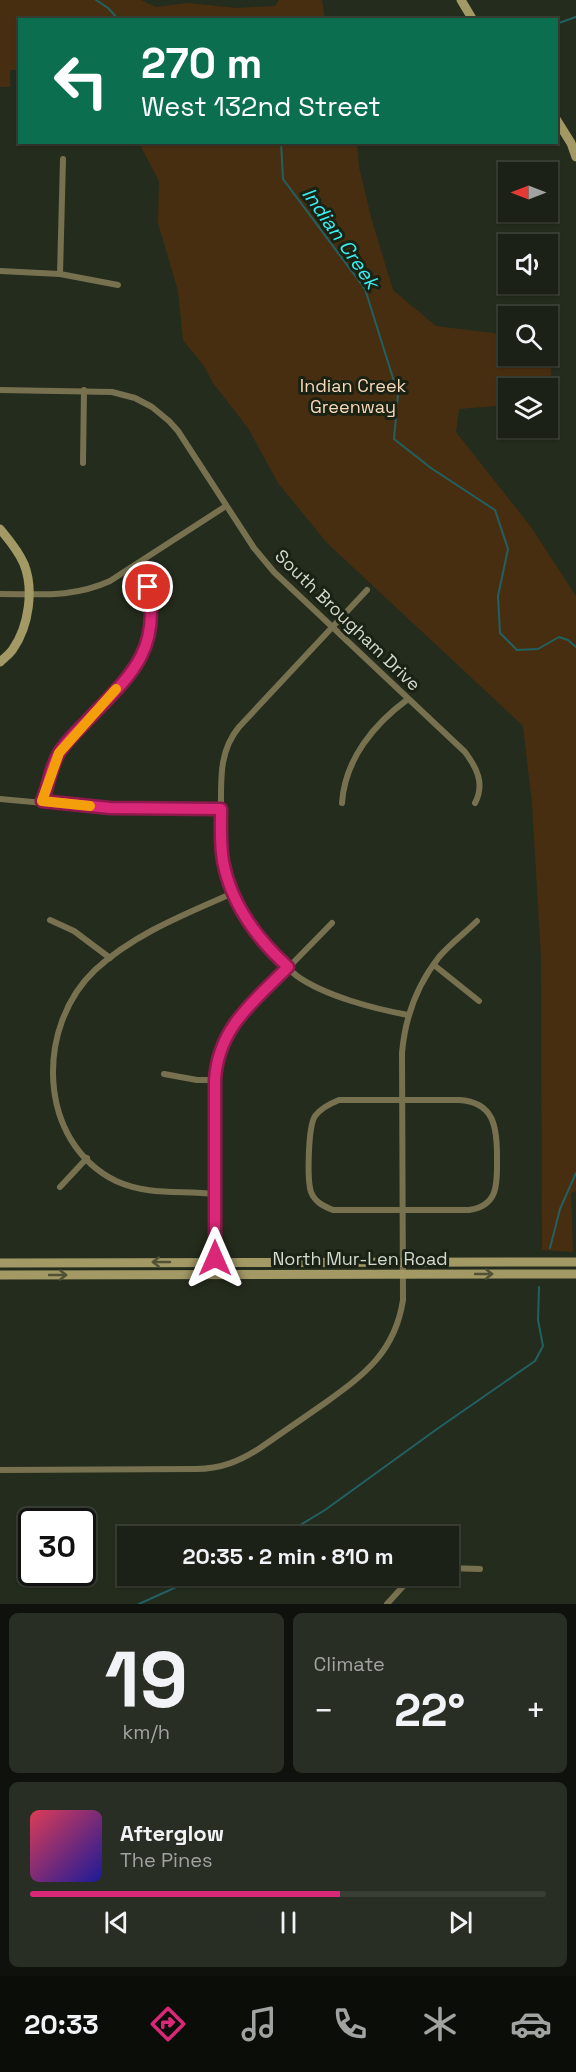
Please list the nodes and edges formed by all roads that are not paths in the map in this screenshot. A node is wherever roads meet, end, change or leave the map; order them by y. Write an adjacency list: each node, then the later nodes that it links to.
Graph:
1 (461, 0): 2 (main road)
2 (472, 18)
3 (558, 122): 4 (main road)
4 (576, 158)
5 (63, 159): 7 (street)
6 (0, 271): 7 (street)
7 (60, 274): 8 (street)
8 (118, 285)
9 (0, 390): 10 (street, South Brougham Drive)
10 (84, 390): 11 (street); 12 (street, South Brougham Drive)
11 (83, 463)
12 (226, 506): 14 (street); 18 (street, South Brougham Drive)
13 (0, 529): 17 (main road)
14 (137, 564): 17 (street); 22 (street)
15 (367, 590): 18 (street)
16 (0, 594): 17 (street)
17 (28, 594): 19 (main road)
18 (332, 627): 20 (street, South Brougham Drive); 25 (street)
19 (0, 662)
20 (408, 699): 23 (street); 24 (street, South Brougham Drive)
21 (0, 799): 22 (street)
22 (42, 801): 25 (street)
23 (342, 803)
24 (475, 803)
25 (221, 809): 26 (street)
26 (233, 893): 30 (street); 32 (street)
27 (51, 920): 30 (street)
28 (477, 921): 31 (street)
29 (332, 923): 32 (street)
30 (110, 958): 38 (street)
31 (434, 965): 33 (street); 34 (street)
32 (288, 967): 34 (street); 36 (street)
33 (479, 1001)
34 (408, 1015): 37 (street)
35 (164, 1074): 36 (street)
36 (215, 1080): 40 (street)
37 (403, 1100): 41 (street); 41 (street); 41 (street)
38 (87, 1158): 39 (street); 40 (street)
39 (60, 1187)
40 (215, 1194): 42 (street)
41 (402, 1211): 43 (street)
42 (215, 1262): 43 (main road, North Mur-Len Road); 45 (main road, North Mur-Len Road, one-way to 45); 49 (street)
43 (403, 1262): 44 (main road, North Mur-Len Road); 46 (street)
44 (576, 1262)
45 (0, 1263)
46 (403, 1274): 47 (main road, North Mur-Len Road, one-way to 47); 49 (main road, North Mur-Len Road); 50 (street)
47 (576, 1274)
48 (0, 1275): 49 (main road, North Mur-Len Road, one-way to 49)
49 (215, 1275)
50 (0, 1470)
51 (459, 1569): 52 (street)
52 (480, 1569)
53 (402, 1586): 54 (street)
54 (387, 1604)

